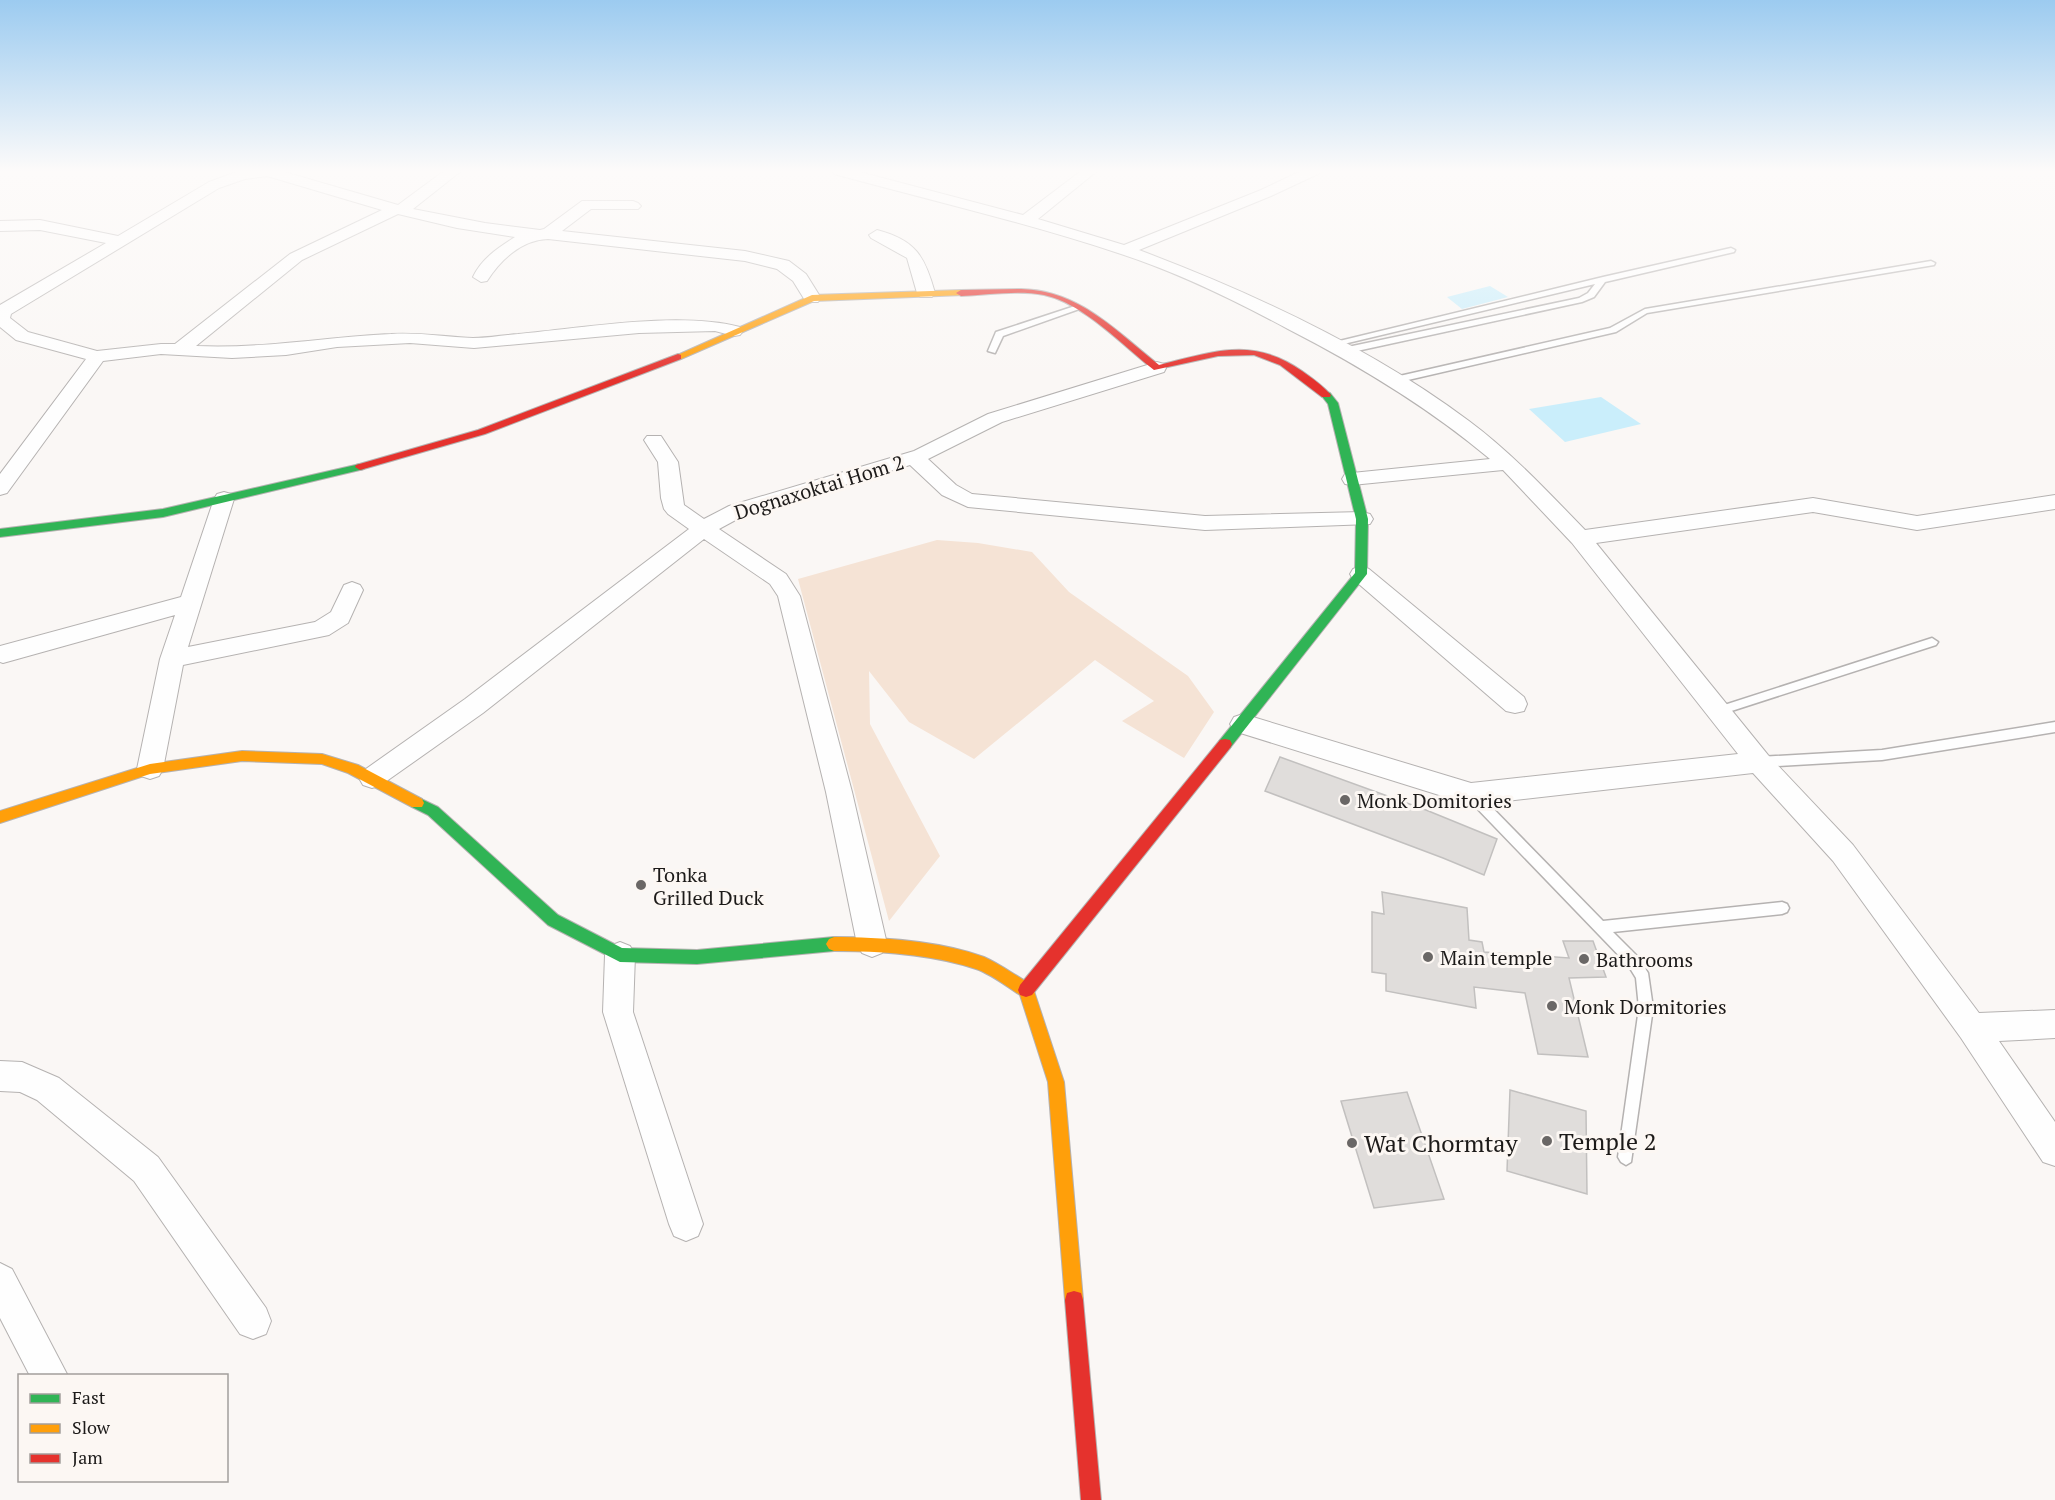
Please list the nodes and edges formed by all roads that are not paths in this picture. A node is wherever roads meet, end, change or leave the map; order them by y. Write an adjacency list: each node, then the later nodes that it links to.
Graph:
1 (120, 241): 20 (street)
2 (330, 241): 18 (street)
3 (522, 241): 11 (street)
4 (611, 241): 14 (street)
5 (889, 241): 13 (street)
6 (1094, 241): 8 (street)
7 (1146, 241): 8 (street)
8 (1125, 250): 17 (street)
9 (1731, 250): 12 (lane)
10 (1931, 263): 22 (lane)
11 (481, 277)
12 (1603, 279): 17 (lane); 17 (lane)
13 (926, 293): 14 (street); 15 (street)
14 (812, 298): 16 (street)
15 (1078, 308): 19 (lane); 21 (street)
16 (734, 331): 18 (street); 28 (street)
17 (1337, 348): 22 (street)
18 (178, 351): 20 (street)
19 (992, 351)
20 (97, 357): 27 (street)
21 (1157, 368): 24 (street, Dognaxoktai Hom 2); 26 (street)
22 (1395, 380): 25 (street)
23 (654, 440): 31 (street)
24 (914, 457): 30 (street); 31 (street, Dognaxoktai Hom 2)
25 (1508, 463): 26 (street); 33 (street)
26 (1352, 479): 30 (street)
27 (0, 488)
28 (224, 499): 32 (street); 36 (street)
29 (2055, 502): 33 (street)
30 (1362, 519): 34 (street)
31 (704, 528): 46 (street, Dognaxoktai Hom 2); 51 (street)
32 (0, 533)
33 (1580, 538): 41 (street)
34 (1361, 574): 40 (street); 42 (street)
35 (352, 590): 39 (street)
36 (188, 603): 38 (street); 39 (street)
37 (1932, 642): 41 (lane)
38 (3, 654)
39 (172, 659): 45 (street)
40 (1515, 704)
41 (1719, 711): 44 (street)
42 (1243, 724): 47 (street); 53 (street)
43 (2055, 728): 44 (lane)
44 (1759, 762): 47 (street); 55 (street)
45 (150, 769): 46 (street); 48 (street)
46 (372, 778): 52 (street)
47 (1471, 795): 50 (lane)
48 (0, 817)
49 (1782, 908): 50 (lane)
50 (1600, 927): 58 (lane)
51 (872, 944): 52 (street); 53 (street)
52 (620, 955): 59 (street)
53 (1026, 990): 63 (street)
54 (2055, 1024): 55 (street)
55 (1972, 1028): 57 (street)
56 (0, 1076): 61 (street)
57 (2055, 1150)
58 (1626, 1157)
59 (686, 1224)
60 (0, 1281): 62 (street)
61 (253, 1321)
62 (49, 1374)
63 (1091, 1500)

